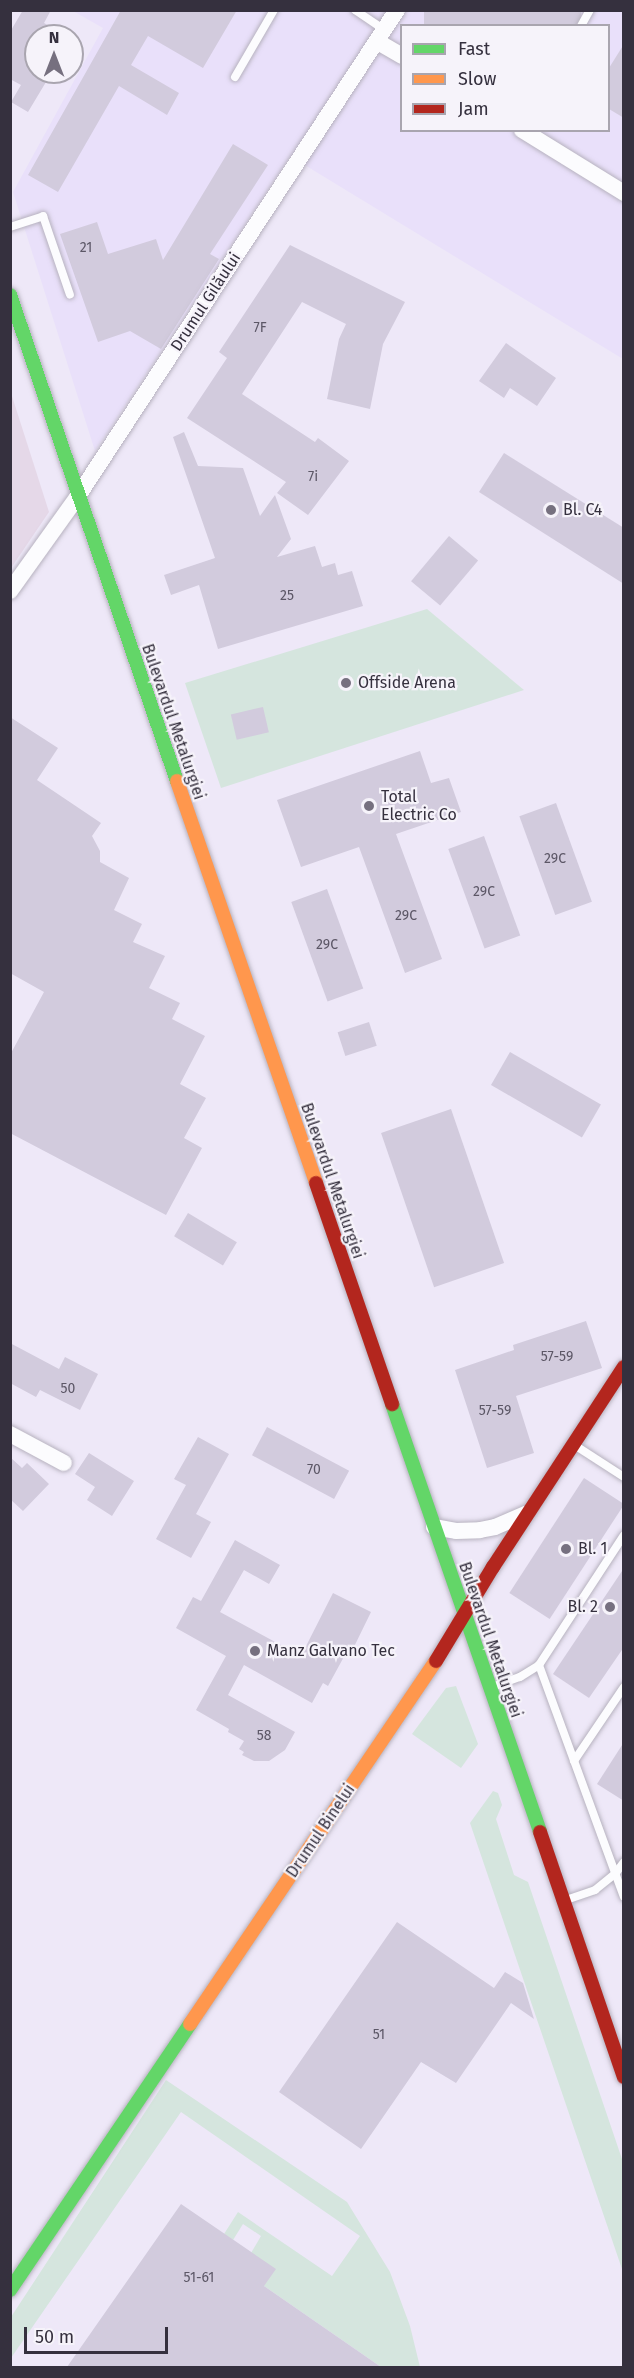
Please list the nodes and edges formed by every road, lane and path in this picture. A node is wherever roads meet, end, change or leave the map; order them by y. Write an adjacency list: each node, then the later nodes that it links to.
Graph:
1 (274, 10): 8 (lane)
2 (356, 10): 6 (lane)
3 (397, 10): 6 (street, Drumul Gilăului)
4 (590, 10): 5 (lane)
5 (582, 24)
6 (381, 36): 7 (street); 14 (street, Drumul Gilăului)
7 (400, 54)
8 (235, 77)
9 (525, 132): 10 (street)
10 (624, 193)
11 (10, 227): 13 (lane)
12 (10, 295): 14 (main road, Bulevardul Metalurgiei)
13 (70, 295)
14 (78, 496): 15 (street, Drumul Gilăului); 22 (main road, Bulevardul Metalurgiei)
15 (10, 591)
16 (624, 1367): 18 (main road, Drumul Binelui)
17 (10, 1434): 19 (street)
18 (573, 1443): 20 (lane); 21 (main road, Drumul Binelui)
19 (64, 1463)
20 (624, 1477)
21 (526, 1514): 22 (street); 24 (main road, Drumul Binelui)
22 (434, 1527): 24 (main road, Bulevardul Metalurgiei)
23 (624, 1535): 25 (lane)
24 (465, 1617): 27 (main road, Bulevardul Metalurgiei); 34 (main road, Drumul Binelui)
25 (538, 1665): 27 (lane); 28 (lane)
26 (624, 1687): 28 (lane)
27 (489, 1688): 32 (main road, Bulevardul Metalurgiei)
28 (574, 1761): 30 (lane)
29 (624, 1862): 30 (lane)
30 (615, 1874): 31 (lane); 32 (lane)
31 (624, 1897)
32 (563, 1901): 33 (main road, Bulevardul Metalurgiei)
33 (624, 2077)
34 (10, 2290)

